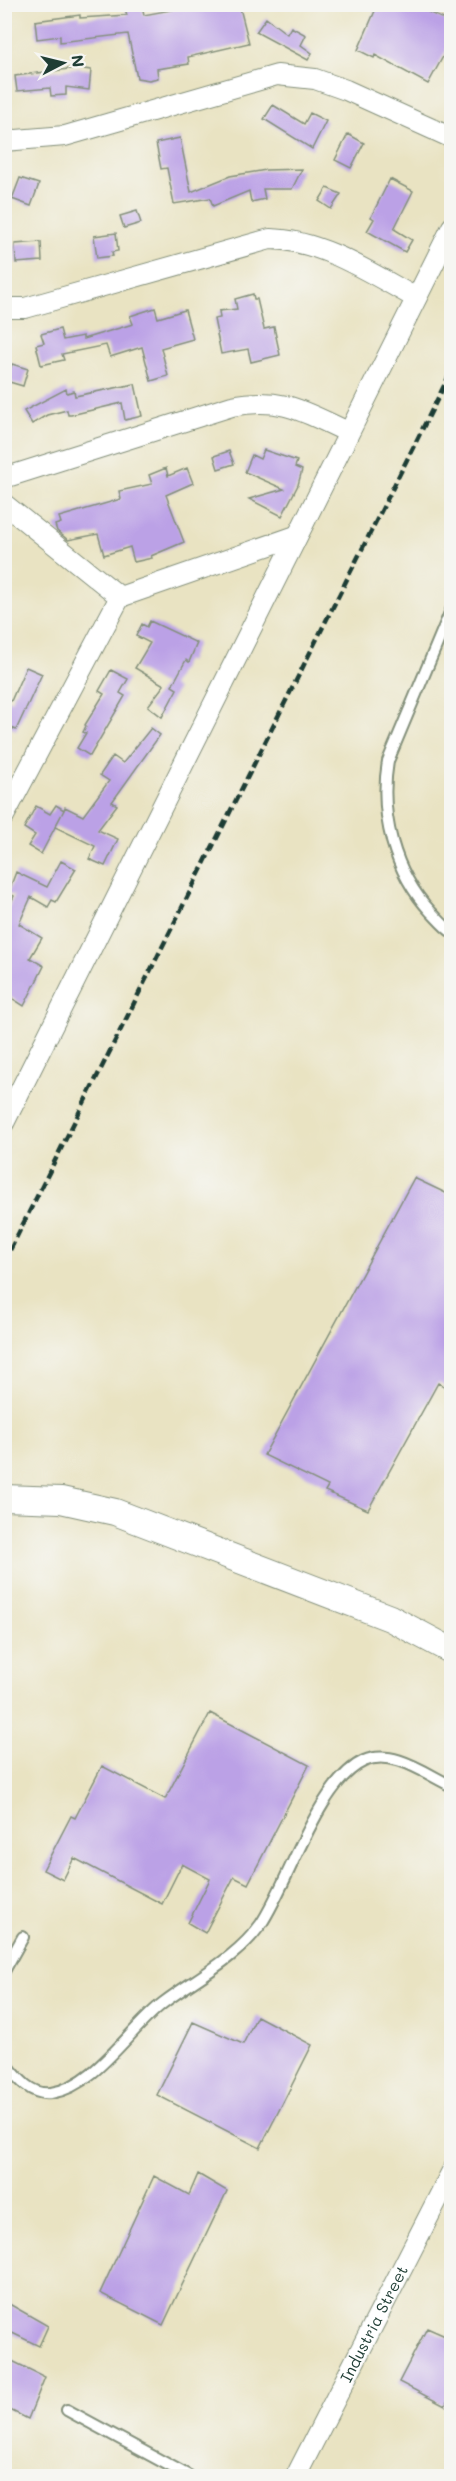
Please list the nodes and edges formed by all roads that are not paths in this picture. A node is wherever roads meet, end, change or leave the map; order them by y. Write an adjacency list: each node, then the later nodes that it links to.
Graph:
1 (452, 138): 2 (street)
2 (4, 141)
3 (452, 227): 4 (street)
4 (417, 298): 5 (street); 6 (street)
5 (4, 308)
6 (348, 432): 7 (street); 9 (street)
7 (4, 478)
8 (4, 504): 10 (street)
9 (296, 536): 10 (street); 15 (street)
10 (120, 597): 12 (street)
11 (452, 608): 14 (lane)
12 (10, 789): 13 (street)
13 (4, 816)
14 (452, 932)
15 (4, 1123)
16 (4, 1498): 17 (street)
17 (452, 1651)
18 (452, 1786): 21 (lane)
19 (23, 1936): 20 (lane)
20 (4, 1971)
21 (4, 2061)
22 (452, 2171): 25 (street, Industria Street)
23 (67, 2410): 24 (lane)
24 (189, 2476)
25 (296, 2476)

